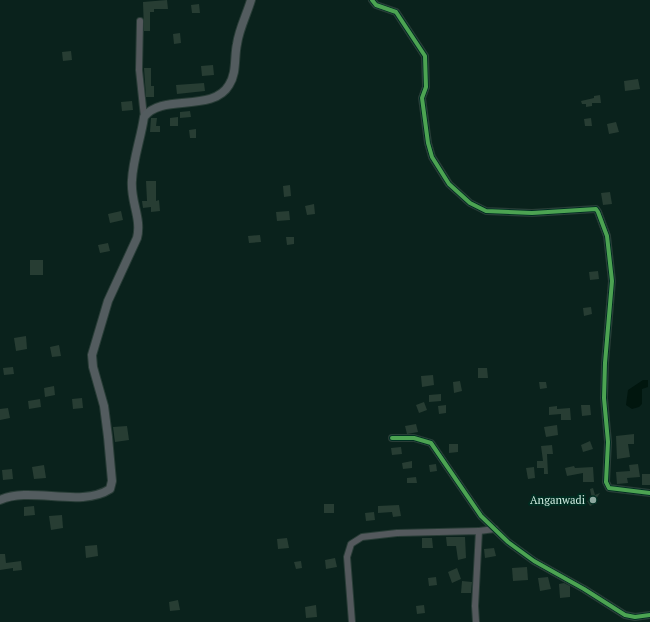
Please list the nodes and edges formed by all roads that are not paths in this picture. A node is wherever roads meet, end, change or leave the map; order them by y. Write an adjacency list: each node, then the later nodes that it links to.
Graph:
1 (251, 0): 4 (main road)
2 (372, 0): 6 (street)
3 (140, 21): 4 (street)
4 (144, 116): 7 (main road)
5 (392, 438): 8 (street)
6 (650, 493)
7 (0, 500)
8 (495, 529): 9 (street); 10 (street)
9 (479, 531): 11 (street); 12 (street)
10 (650, 615)
11 (352, 622)
12 (476, 622)

